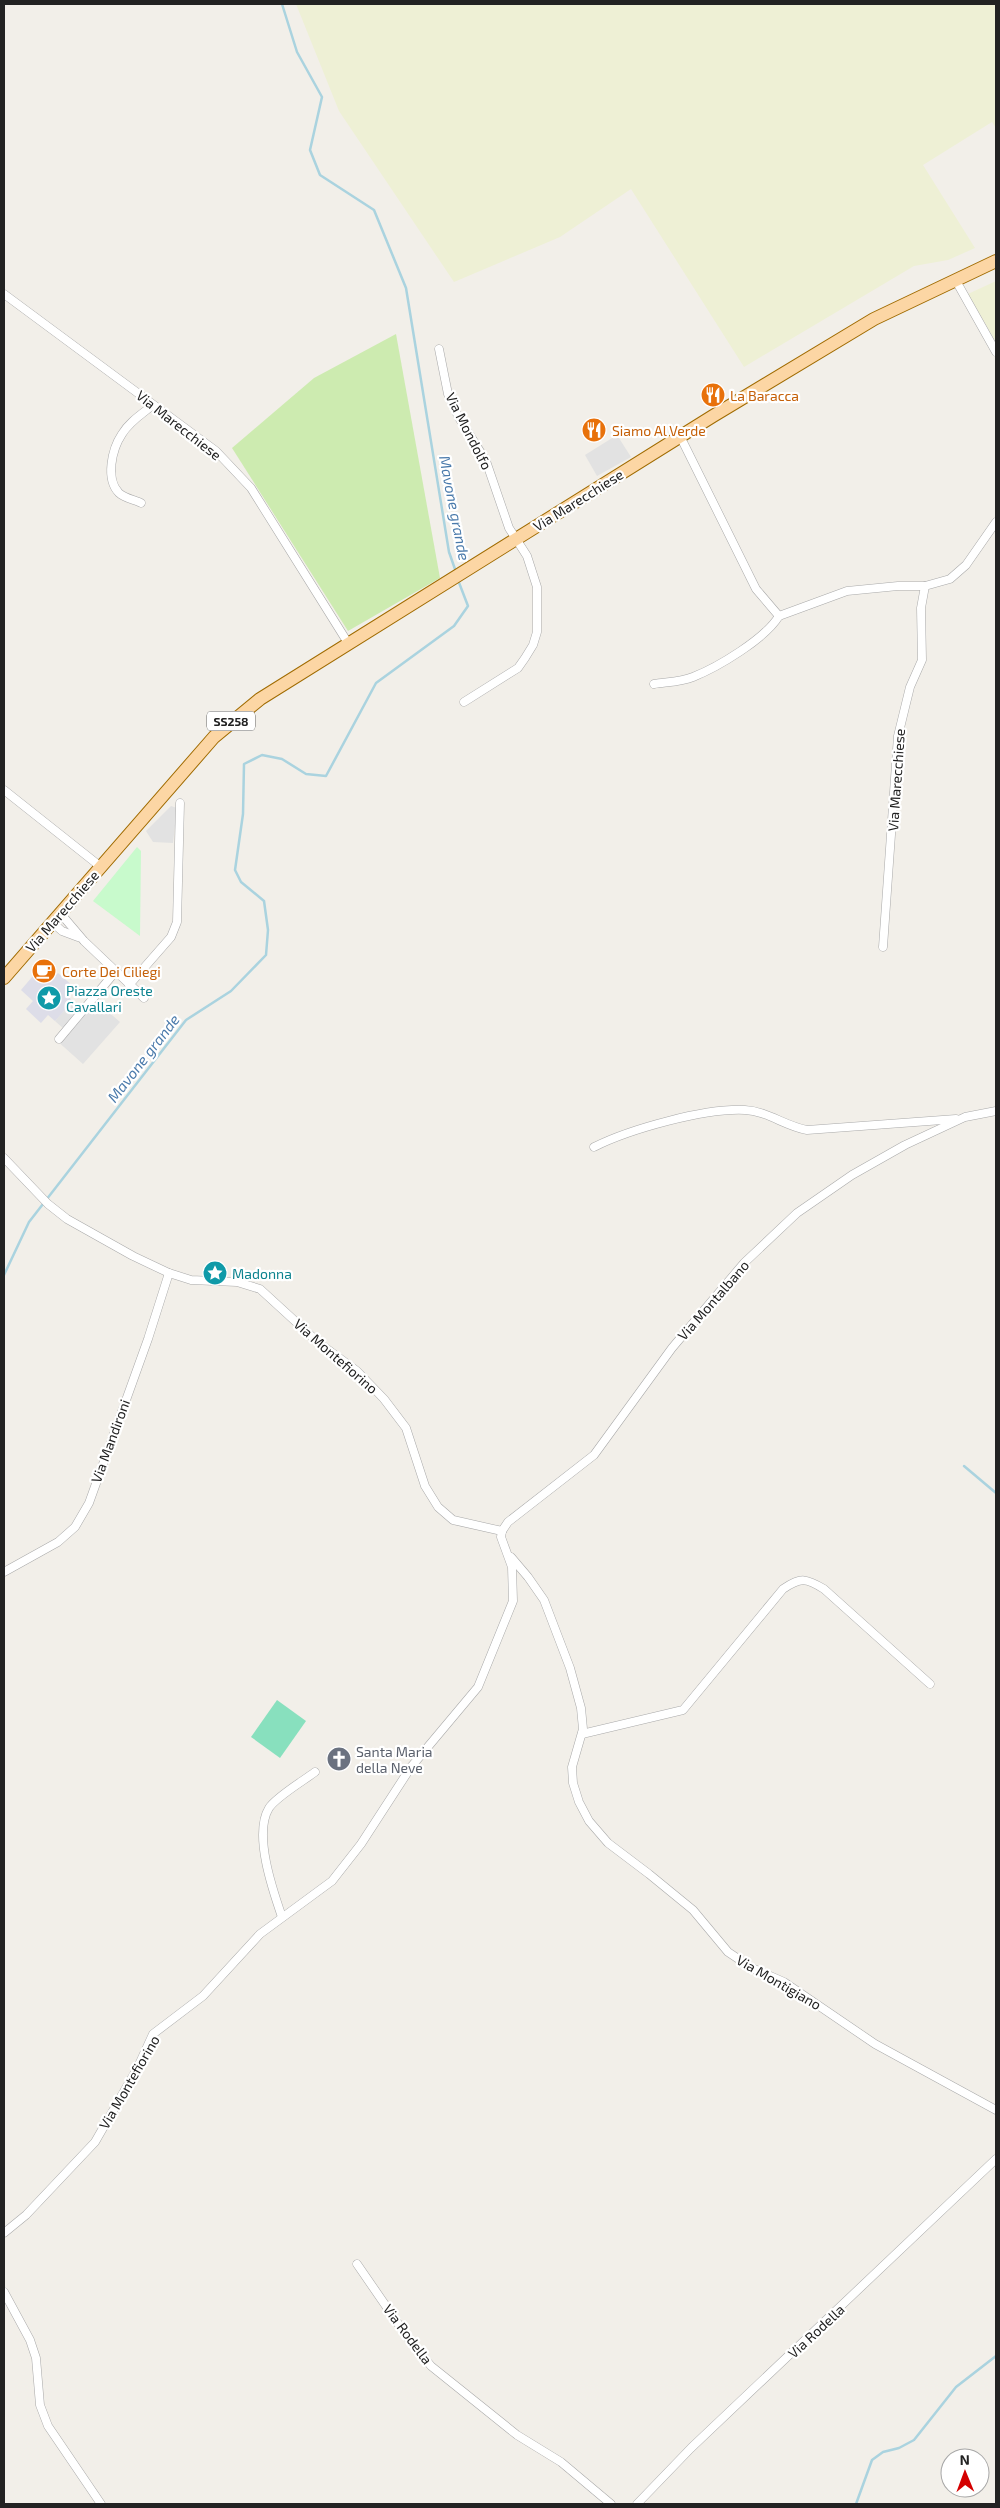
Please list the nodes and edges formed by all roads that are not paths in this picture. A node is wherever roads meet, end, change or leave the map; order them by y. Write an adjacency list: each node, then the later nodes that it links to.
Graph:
1 (996, 260): 2 (main road, Via Marecchiese / SS258)
2 (955, 278): 5 (street); 7 (main road, Via Marecchiese / SS258)
3 (4, 294): 6 (street, Via Marecchiese)
4 (439, 349): 10 (street, Via Mondolfo)
5 (996, 352)
6 (153, 405): 8 (street); 13 (street, Via Marecchiese)
7 (680, 436): 10 (main road, Via Marecchiese / SS258); 12 (street)
8 (141, 503)
9 (996, 522): 11 (street)
10 (516, 538): 13 (main road, Via Marecchiese / SS258); 15 (street, Via Mondolfo)
11 (925, 586): 12 (street); 21 (street, Via Marecchiese)
12 (779, 616): 14 (street)
13 (348, 643): 18 (main road, Via Marecchiese / SS258)
14 (654, 684)
15 (464, 702)
16 (4, 790): 18 (street, Via Marecchiese)
17 (180, 803): 24 (street)
18 (101, 867): 19 (main road, Via Marecchiese / SS258)
19 (57, 918): 20 (street); 20 (street); 23 (main road, Via Marecchiese / SS258)
20 (84, 941): 22 (street)
21 (883, 947)
22 (116, 971): 24 (street); 26 (street)
23 (4, 978)
24 (129, 985): 25 (street)
25 (144, 998)
26 (59, 1039)
27 (996, 1111): 28 (street, Via Montalbano)
28 (965, 1117): 29 (street, Via Montalbano); 32 (street, Via Montalbano)
29 (594, 1147)
30 (4, 1158): 31 (street, Via Montefiorino)
31 (169, 1273): 32 (street, Via Montefiorino); 34 (street, Via Mandironi)
32 (502, 1531): 33 (street, Via Montefiorino)
33 (508, 1554): 36 (street, Via Montigiano); 38 (street, Via Montefiorino)
34 (4, 1572)
35 (930, 1684): 36 (street)
36 (582, 1734): 39 (street, Via Montigiano)
37 (315, 1772): 38 (street)
38 (282, 1918): 41 (street, Via Montefiorino)
39 (996, 2110)
40 (996, 2159): 46 (street, Via Rodella)
41 (4, 2233)
42 (357, 2264): 45 (street, Via Rodella)
43 (4, 2292): 44 (street)
44 (101, 2504)
45 (611, 2504)
46 (637, 2504)

